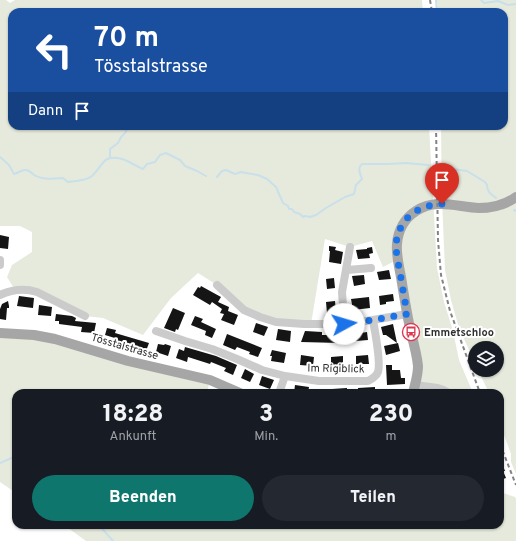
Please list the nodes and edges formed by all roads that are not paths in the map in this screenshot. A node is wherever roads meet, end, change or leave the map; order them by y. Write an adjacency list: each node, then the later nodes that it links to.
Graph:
1 (516, 197): 9 (main road)
2 (350, 247): 6 (street)
3 (0, 260): 4 (street)
4 (0, 265)
5 (371, 268): 6 (street)
6 (347, 270): 12 (street)
7 (217, 285): 12 (street)
8 (0, 296): 10 (street)
9 (407, 314): 11 (street); 18 (main road)
10 (85, 316)
11 (373, 320): 12 (street); 15 (street, Im Rigiblick)
12 (344, 324)
13 (156, 331): 15 (street, Im Rigiblick)
14 (0, 334): 16 (main road, Tösstalstrasse)
15 (285, 376): 17 (street)
16 (231, 389)
17 (280, 389)
18 (414, 389): 19 (street)
19 (442, 389)

